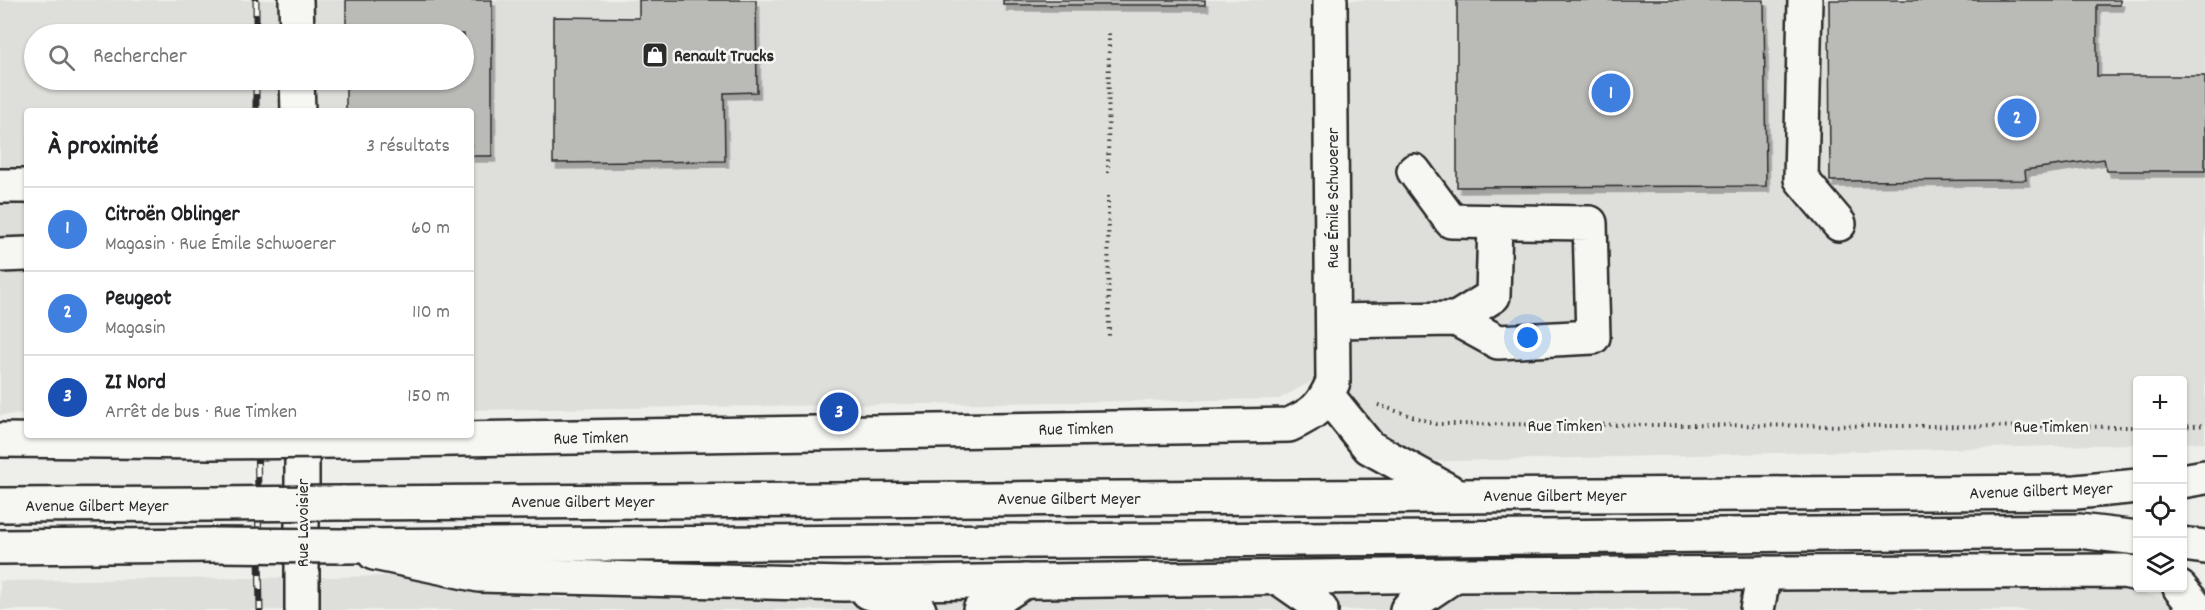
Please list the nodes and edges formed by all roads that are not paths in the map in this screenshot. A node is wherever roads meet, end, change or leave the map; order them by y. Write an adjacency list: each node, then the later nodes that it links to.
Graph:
1 (296, 0): 4 (main road)
2 (1330, 0): 15 (main road, Rue Émile Schwoerer)
3 (1805, 0): 11 (main road)
4 (297, 24)
5 (297, 90): 6 (main road)
6 (298, 108)
7 (1414, 171): 10 (main road)
8 (0, 186): 9 (main road)
9 (24, 186)
10 (1495, 222): 14 (main road); 14 (main road)
11 (1839, 224)
12 (24, 254): 13 (main road)
13 (0, 255)
14 (1456, 319): 15 (main road)
15 (1333, 321): 16 (main road, Rue Émile Schwoerer)
16 (1327, 395): 18 (main road, Rue Timken, bridge); 22 (main road)
17 (302, 438): 36 (main road, Rue Lavoisier)
18 (0, 440)
19 (2205, 477): 20 (main road)
20 (2187, 480)
21 (2133, 486): 22 (main road, Avenue Gilbert Meyer)
22 (1456, 495): 23 (main road, Avenue Gilbert Meyer, bridge)
23 (0, 505)
24 (2133, 537): 26 (main road)
25 (2187, 545): 28 (main road)
26 (342, 546): 27 (main road, bridge); 34 (main road)
27 (0, 547)
28 (2205, 547)
29 (1764, 573): 30 (main road); 31 (main road); 41 (main road)
30 (2133, 573)
31 (1455, 575): 32 (main road); 40 (main road)
32 (1278, 578): 33 (main road); 39 (main road)
33 (1025, 581): 34 (main road); 38 (main road)
34 (844, 584): 37 (main road)
35 (2183, 592): 42 (main road)
36 (302, 610)
37 (919, 610)
38 (980, 610)
39 (1321, 610)
40 (1407, 610)
41 (1757, 610)
42 (2198, 610)

